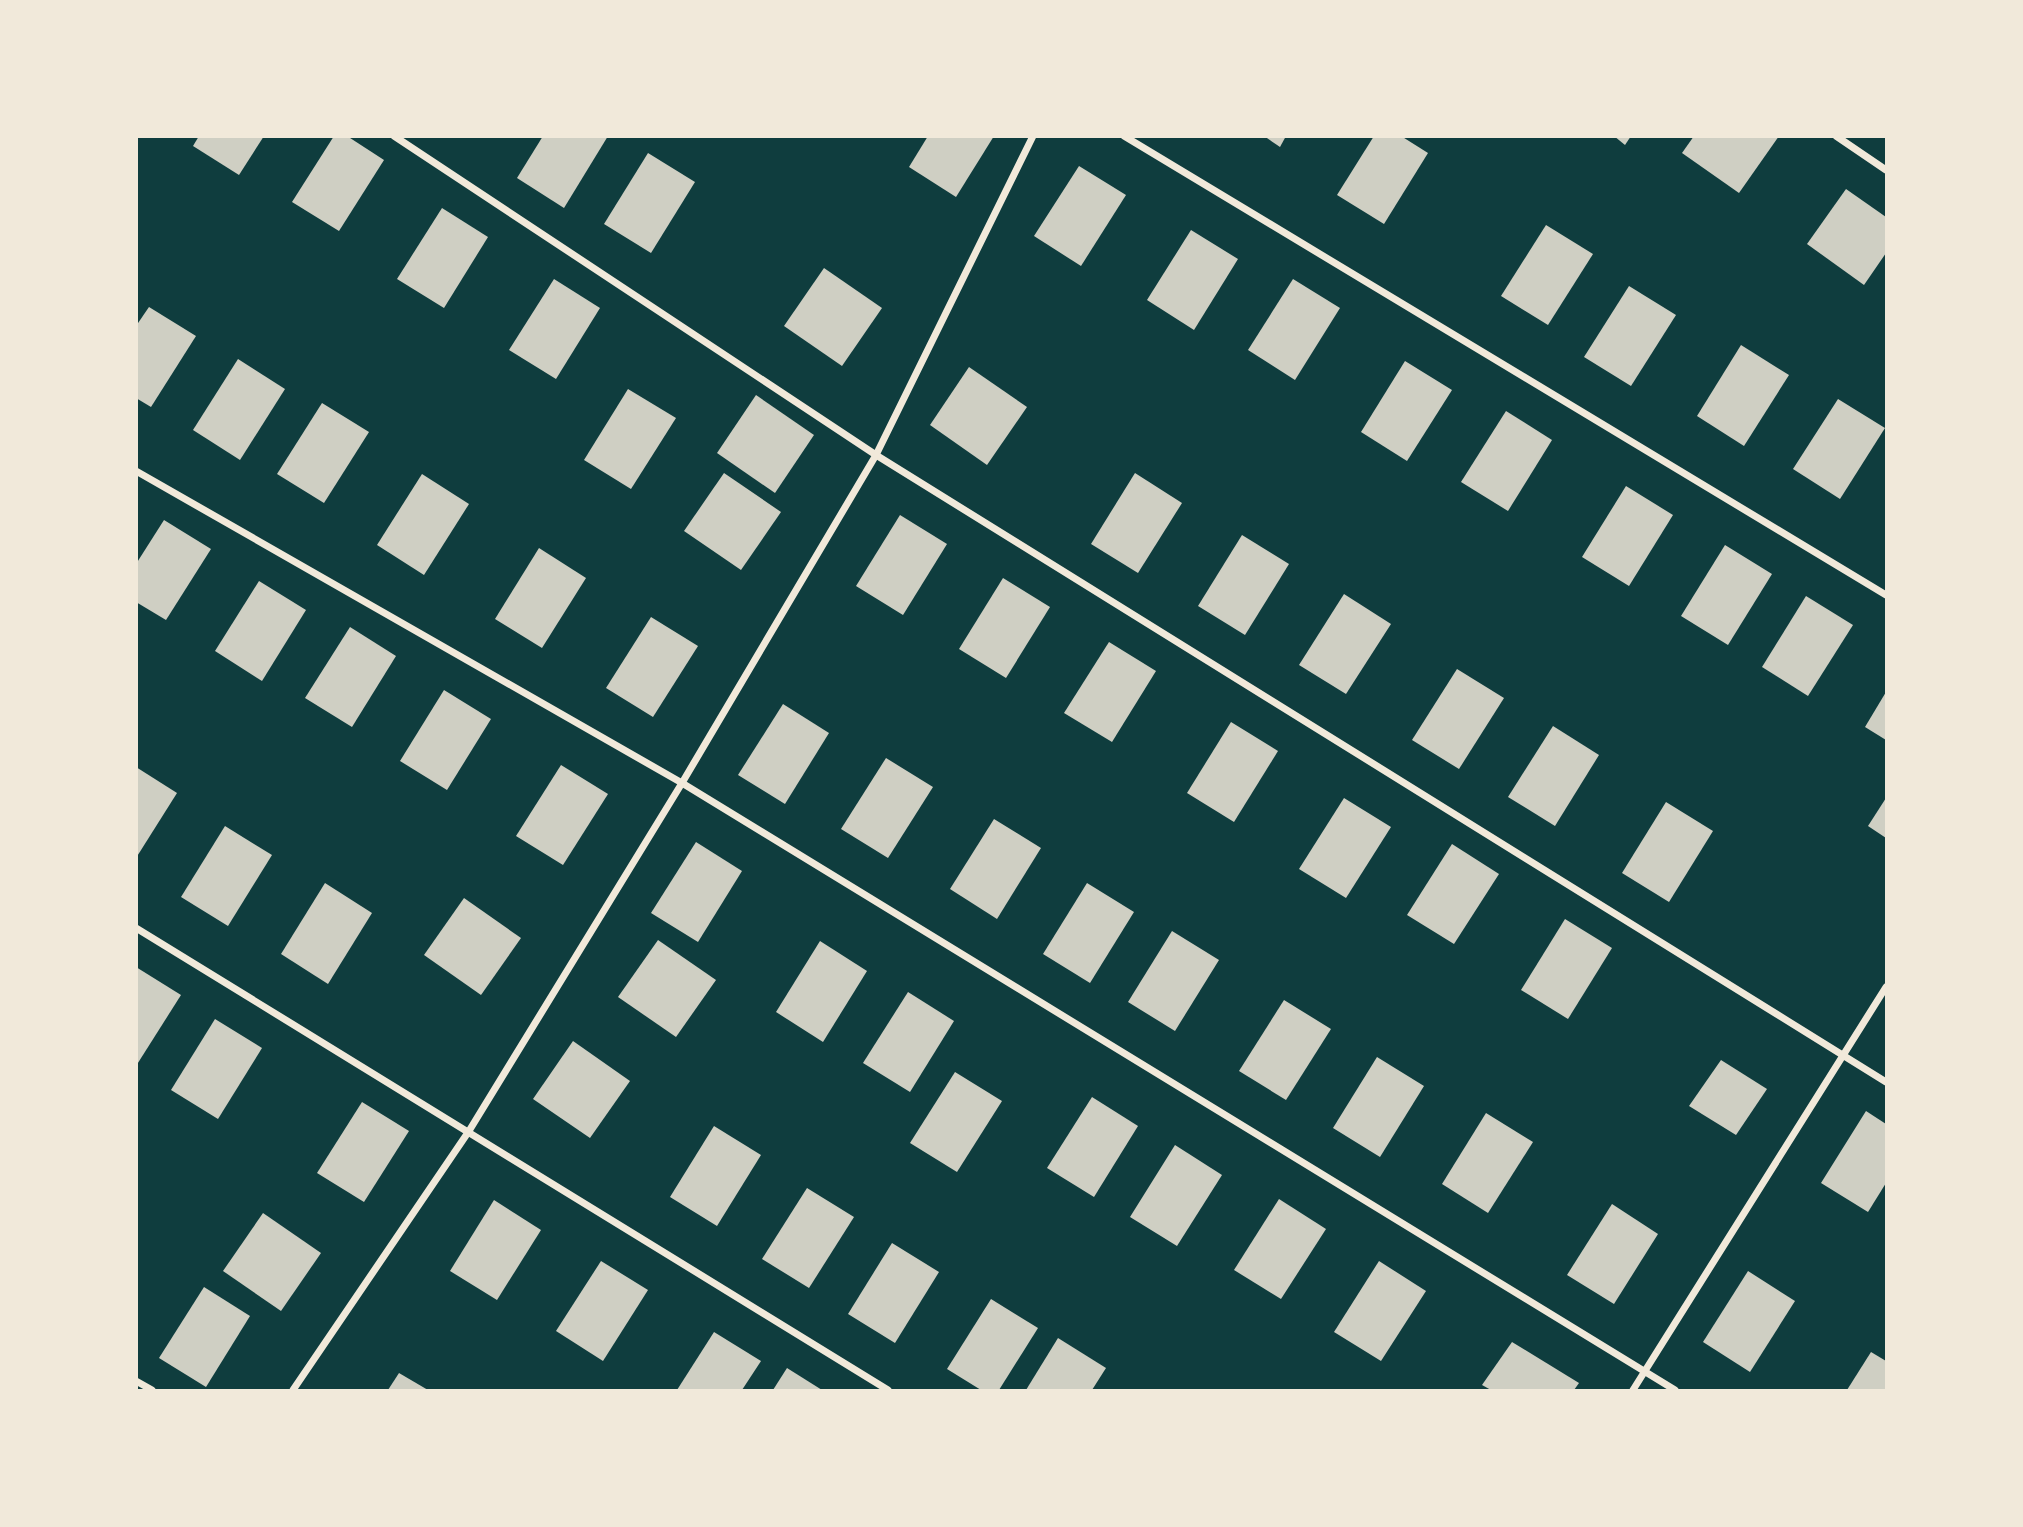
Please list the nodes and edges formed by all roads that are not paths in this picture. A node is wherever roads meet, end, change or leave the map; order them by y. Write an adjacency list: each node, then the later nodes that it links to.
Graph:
1 (394, 136): 6 (street)
2 (1033, 136): 6 (street)
3 (1124, 136): 8 (street)
4 (1836, 136): 5 (street)
5 (1886, 170)
6 (876, 455): 9 (street); 12 (street)
7 (136, 471): 9 (street)
8 (1886, 595)
9 (682, 783): 14 (street); 15 (street)
10 (136, 928): 14 (street)
11 (1886, 987): 12 (street)
12 (1842, 1056): 13 (street); 15 (street)
13 (1886, 1082)
14 (468, 1131): 18 (street); 19 (street)
15 (1645, 1372): 20 (street); 21 (street)
16 (136, 1381): 17 (street)
17 (152, 1391)
18 (293, 1391)
19 (888, 1391)
20 (1633, 1391)
21 (1675, 1391)

